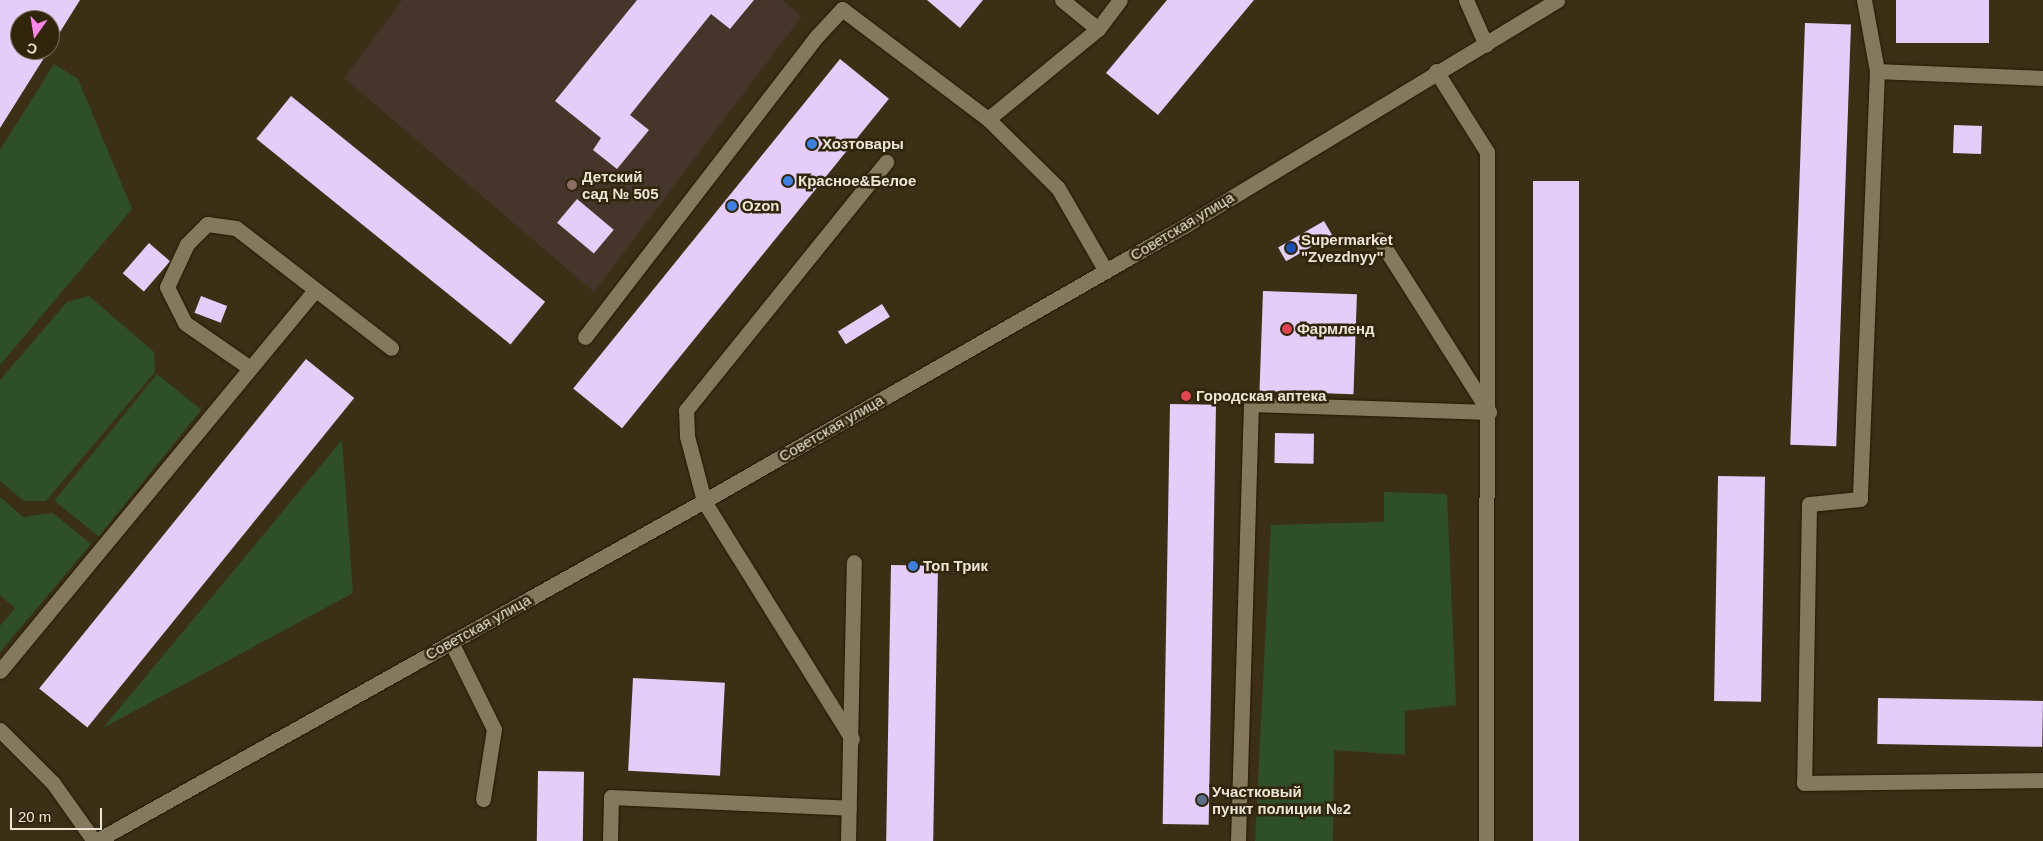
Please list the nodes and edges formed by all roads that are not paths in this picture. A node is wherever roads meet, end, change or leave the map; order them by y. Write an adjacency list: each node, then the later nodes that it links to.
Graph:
1 (1062, 0): 7 (main road)
2 (1120, 0): 7 (main road)
3 (1466, 0): 8 (main road)
4 (1557, 0): 8 (main road, Советская улица)
5 (1864, 0): 10 (main road)
6 (837, 4): 12 (main road); 17 (main road)
7 (1098, 28): 12 (main road)
8 (1486, 45): 9 (main road, Советская улица)
9 (1436, 71): 15 (main road, Советская улица); 20 (main road)
10 (1878, 71): 11 (main road); 27 (main road)
11 (2043, 78)
12 (988, 119): 15 (main road)
13 (886, 162): 21 (main road)
14 (1379, 239): 20 (main road)
15 (1106, 271): 21 (main road, Советская улица)
16 (315, 290): 18 (main road); 19 (main road); 19 (main road)
17 (585, 336)
18 (391, 348)
19 (250, 368): 24 (main road)
20 (1489, 412): 33 (main road); 34 (main road)
21 (704, 501): 23 (main road, Советская улица); 26 (main road)
22 (854, 562): 26 (main road)
23 (451, 642): 28 (main road); 30 (main road, Советская улица)
24 (0, 671)
25 (0, 730): 30 (main road)
26 (852, 739): 29 (main road)
27 (2043, 780)
28 (484, 799)
29 (848, 808): 31 (main road); 32 (main road)
30 (95, 841)
31 (610, 841)
32 (848, 841)
33 (1238, 841)
34 (1486, 841)

